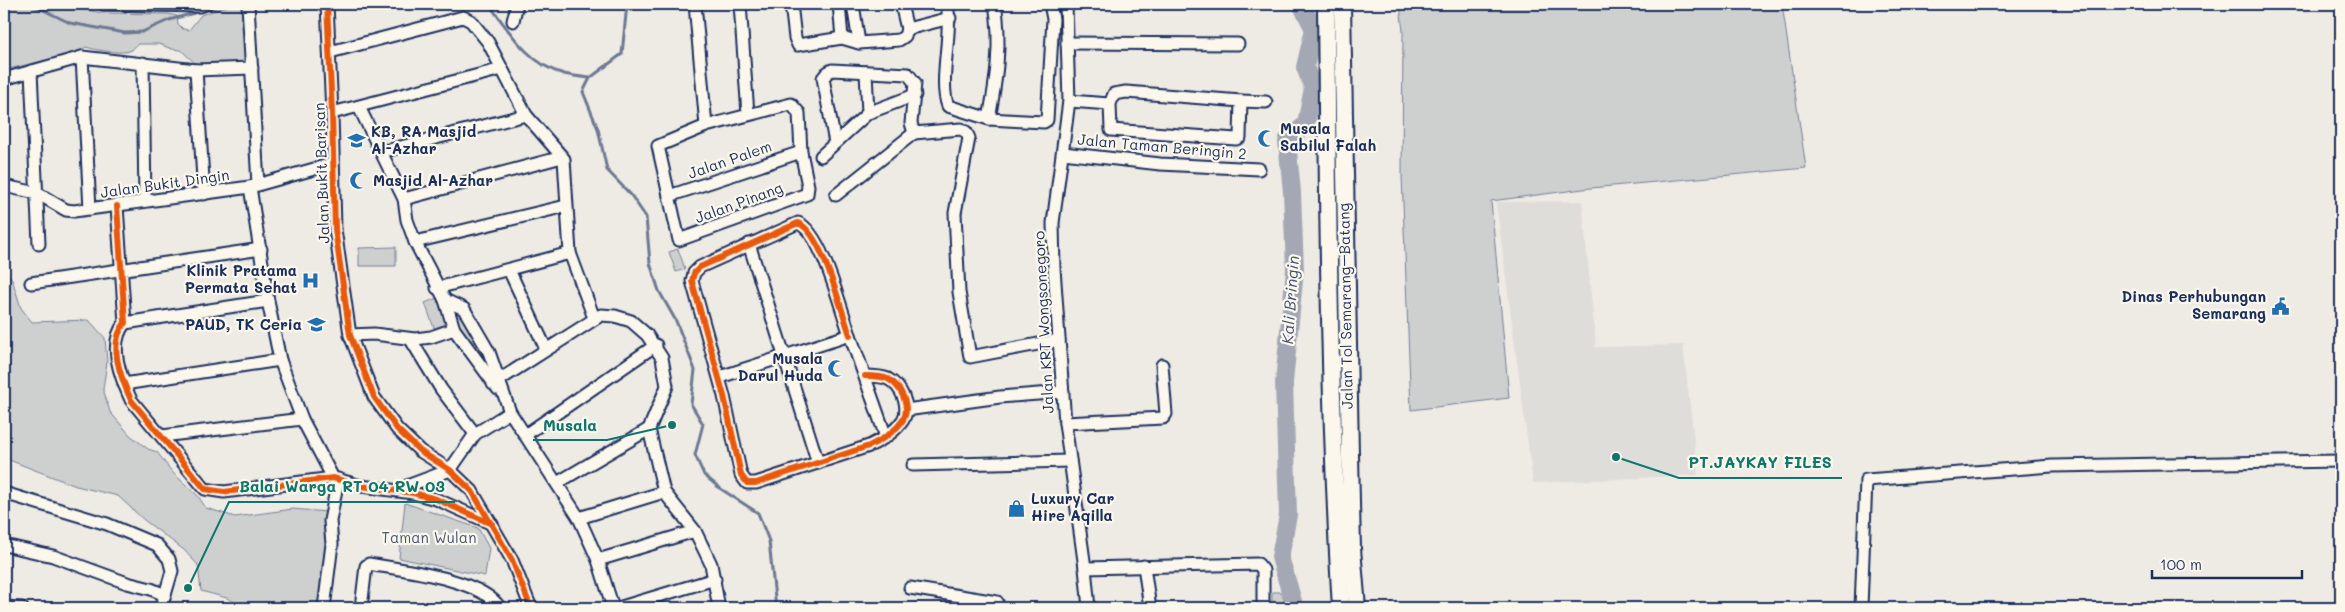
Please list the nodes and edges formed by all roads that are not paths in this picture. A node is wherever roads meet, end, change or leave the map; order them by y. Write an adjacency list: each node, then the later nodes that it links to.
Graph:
1 (102, 4): 2 (street)
2 (206, 4)
3 (248, 4): 28 (street)
4 (327, 4): 25 (street, Jalan Bukit Barisan)
5 (517, 4): 19 (street)
6 (695, 4): 45 (street)
7 (740, 4): 42 (street)
8 (791, 4): 21 (street)
9 (839, 4): 21 (street)
10 (853, 4): 23 (street)
11 (901, 4): 20 (street)
12 (947, 4): 18 (street)
13 (995, 4): 44 (street)
14 (1050, 4): 44 (street)
15 (1066, 4): 22 (street, Jalan KRT Wongsonegoro)
16 (1326, 4): 137 (highway, Jalan Tol Semarang–Batang)
17 (1342, 4): 138 (highway, Jalan Tol Semarang–Batang)
18 (950, 18): 20 (street); 44 (street)
19 (513, 21)
20 (907, 29): 23 (street)
21 (842, 38): 23 (street)
22 (1067, 43): 24 (street); 35 (street, Jalan KRT Wongsonegoro)
23 (859, 44)
24 (1238, 44)
25 (330, 52): 29 (street); 40 (street, Jalan Bukit Barisan)
26 (82, 57): 27 (street); 31 (street); 65 (street)
27 (143, 64): 30 (street); 62 (street)
28 (252, 68): 30 (street); 56 (street)
29 (502, 69): 39 (street); 43 (street)
30 (196, 70): 58 (street)
31 (31, 71): 33 (street); 57 (street)
32 (866, 72): 34 (street); 41 (street); 47 (street)
33 (4, 79)
34 (916, 95): 41 (street); 46 (street)
35 (1069, 101): 38 (street); 50 (street, Jalan KRT Wongsonegoro)
36 (1241, 101): 37 (street); 38 (street); 38 (street)
37 (1266, 102)
38 (1110, 104)
39 (359, 107): 40 (street); 48 (street)
40 (332, 113): 53 (street, Jalan Bukit Barisan)
41 (868, 113): 47 (street)
42 (748, 114): 45 (street); 49 (street)
43 (526, 116): 48 (street); 52 (street)
44 (989, 119)
45 (706, 126): 60 (street)
46 (914, 133): 59 (street); 83 (street)
47 (835, 143): 51 (street)
48 (381, 152): 61 (street)
49 (801, 152): 60 (street, Jalan Palem); 60 (street, Jalan Pinang)
50 (1063, 154): 54 (street, Jalan Taman Beringin 2); 83 (street, Jalan KRT Wongsonegoro)
51 (821, 156)
52 (562, 157): 61 (street); 64 (street)
53 (332, 164): 56 (street, Jalan Bukit Dingin); 80 (street, Jalan Bukit Barisan)
54 (1259, 169)
55 (4, 186): 57 (street, Jalan Bukit Dingin)
56 (254, 186): 58 (street, Jalan Bukit Dingin); 69 (street)
57 (37, 193): 65 (street, Jalan Bukit Dingin); 67 (street)
58 (204, 194): 62 (street, Jalan Bukit Dingin)
59 (836, 195)
60 (669, 196)
61 (404, 199): 66 (street)
62 (144, 201): 63 (street, Jalan Bukit Dingin)
63 (117, 206): 65 (street, Jalan Bukit Dingin); 71 (street)
64 (566, 206): 66 (street); 70 (street)
65 (90, 209)
66 (415, 242): 74 (street)
67 (39, 244)
68 (749, 244): 81 (street); 86 (street); 90 (street)
69 (261, 249): 71 (street); 76 (street)
70 (570, 253): 72 (street); 77 (street)
71 (123, 269): 73 (street); 78 (street)
72 (509, 270): 74 (street); 85 (street)
73 (32, 283)
74 (437, 288): 75 (street)
75 (445, 300): 79 (street); 92 (street)
76 (268, 301): 78 (street); 87 (street)
77 (594, 318): 84 (street); 85 (street)
78 (124, 323): 91 (street)
79 (454, 330): 82 (street); 92 (street)
80 (350, 335): 82 (street); 107 (street, Jalan Bukit Barisan)
81 (850, 335): 86 (street); 89 (street)
82 (411, 340): 99 (street)
83 (1059, 340): 93 (street, Jalan KRT Wongsonegoro)
84 (656, 346): 98 (street); 100 (street)
85 (546, 349): 92 (street)
86 (785, 357): 90 (street); 105 (street)
87 (280, 360): 91 (street); 96 (street)
88 (1162, 365): 97 (street)
89 (865, 376): 94 (street); 102 (street)
90 (720, 377): 105 (street)
91 (124, 384): 101 (street)
92 (498, 385): 95 (street)
93 (1063, 392): 94 (street); 97 (street, Jalan KRT Wongsonegoro)
94 (906, 410): 102 (street)
95 (510, 412): 99 (street); 100 (street)
96 (302, 419): 101 (street); 108 (street)
97 (1065, 423): 103 (street, Jalan KRT Wongsonegoro)
98 (649, 429): 109 (street); 112 (street)
99 (475, 434): 107 (street)
100 (525, 435): 109 (street)
101 (162, 436): 108 (street)
102 (886, 438): 105 (street)
103 (1070, 460): 106 (street); 119 (street, Jalan KRT Wongsonegoro)
104 (2341, 461): 139 (street)
105 (818, 463)
106 (913, 466)
107 (450, 470): 110 (street); 114 (street, Jalan Bukit Barisan)
108 (336, 478): 110 (street); 126 (street)
109 (557, 483): 113 (street)
110 (397, 490): 114 (street)
111 (4, 492): 122 (street)
112 (664, 492): 113 (street); 115 (street)
113 (579, 518): 117 (street)
114 (492, 524): 129 (street, Jalan Bukit Barisan)
115 (695, 531): 117 (street); 120 (street)
116 (4, 544): 122 (street)
117 (598, 560): 130 (street)
118 (1144, 566): 119 (street); 135 (street); 136 (street)
119 (1085, 568): 134 (street, Jalan KRT Wongsonegoro)
120 (714, 579): 131 (street); 132 (street)
121 (910, 588): 133 (street)
122 (165, 595): 125 (street)
123 (4, 607): 124 (street)
124 (22, 608)
125 (161, 608)
126 (324, 608)
127 (361, 608): 128 (street)
128 (500, 608)
129 (531, 608)
130 (613, 608)
131 (618, 608)
132 (718, 608)
133 (997, 608)
134 (1089, 608)
135 (1150, 608)
136 (1264, 608)
137 (1341, 608)
138 (1357, 608)
139 (1861, 608)

